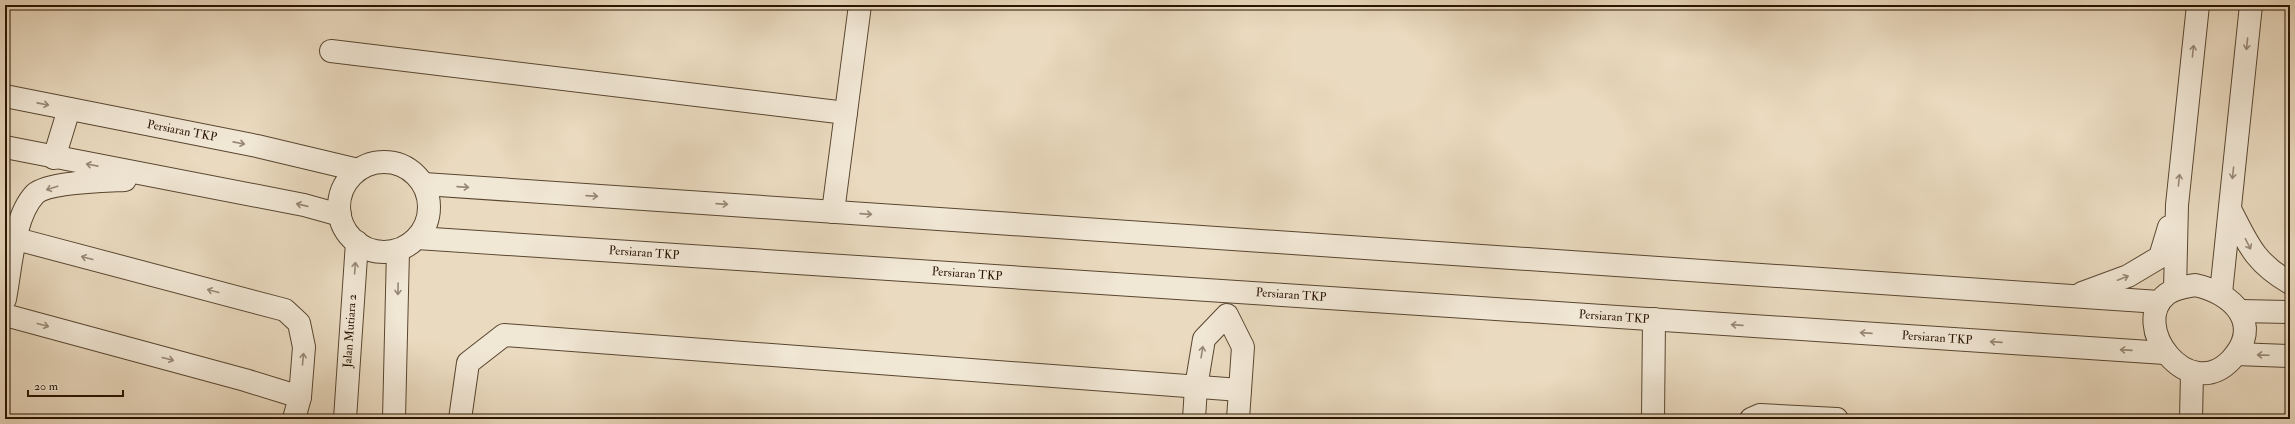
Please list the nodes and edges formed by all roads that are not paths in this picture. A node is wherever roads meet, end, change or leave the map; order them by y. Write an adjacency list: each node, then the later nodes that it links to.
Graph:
1 (860, 5): 7 (street)
2 (2198, 5): 13 (street, one-way to 2)
3 (2251, 5): 14 (street, one-way to 14)
4 (331, 51): 7 (street)
5 (5, 96): 6 (street, Persiaran TKP, one-way to 6)
6 (70, 109): 9 (street); 10 (street, Persiaran TKP, one-way to 10)
7 (846, 113): 15 (street)
8 (5, 147): 9 (street)
9 (54, 158): 11 (street, one-way to 9)
10 (358, 170): 12 (street); 16 (street)
11 (160, 178): 16 (street, one-way to 11); 17 (street, one-way to 17)
12 (424, 184): 15 (street, one-way to 15); 19 (street)
13 (2177, 205): 23 (street, one-way to 13); 24 (street)
14 (2230, 209): 20 (street, one-way to 20); 22 (street)
15 (833, 212): 23 (street, one-way to 23)
16 (340, 216): 18 (street)
17 (11, 238): 25 (street); 37 (street, one-way to 17)
18 (357, 242): 19 (street); 39 (street, Jalan Mutiara 2, one-way to 18)
19 (408, 244): 21 (street, Persiaran TKP); 40 (street, one-way to 40)
20 (2290, 283)
21 (1230, 291): 29 (street); 30 (street, Persiaran TKP)
22 (2221, 293): 24 (street); 26 (street)
23 (2073, 296): 24 (street)
24 (2167, 296): 31 (street)
25 (5, 299)
26 (2240, 311): 27 (street); 32 (street)
27 (2290, 312)
28 (5, 315): 37 (street, one-way to 37)
29 (1227, 315): 35 (street, one-way to 29); 36 (street)
30 (1654, 320): 31 (street, Persiaran TKP, one-way to 30); 44 (street)
31 (2165, 353): 34 (street)
32 (2236, 354): 33 (street, one-way to 32); 34 (street)
33 (2290, 356)
34 (2192, 372): 47 (street)
35 (1196, 387): 36 (street); 41 (street); 42 (street)
36 (1240, 390): 43 (street)
37 (300, 397): 38 (street)
38 (294, 419)
39 (345, 419)
40 (394, 419)
41 (460, 419)
42 (1194, 419)
43 (1238, 419)
44 (1653, 419)
45 (1751, 419): 46 (street)
46 (1837, 419)
47 (2191, 419)

